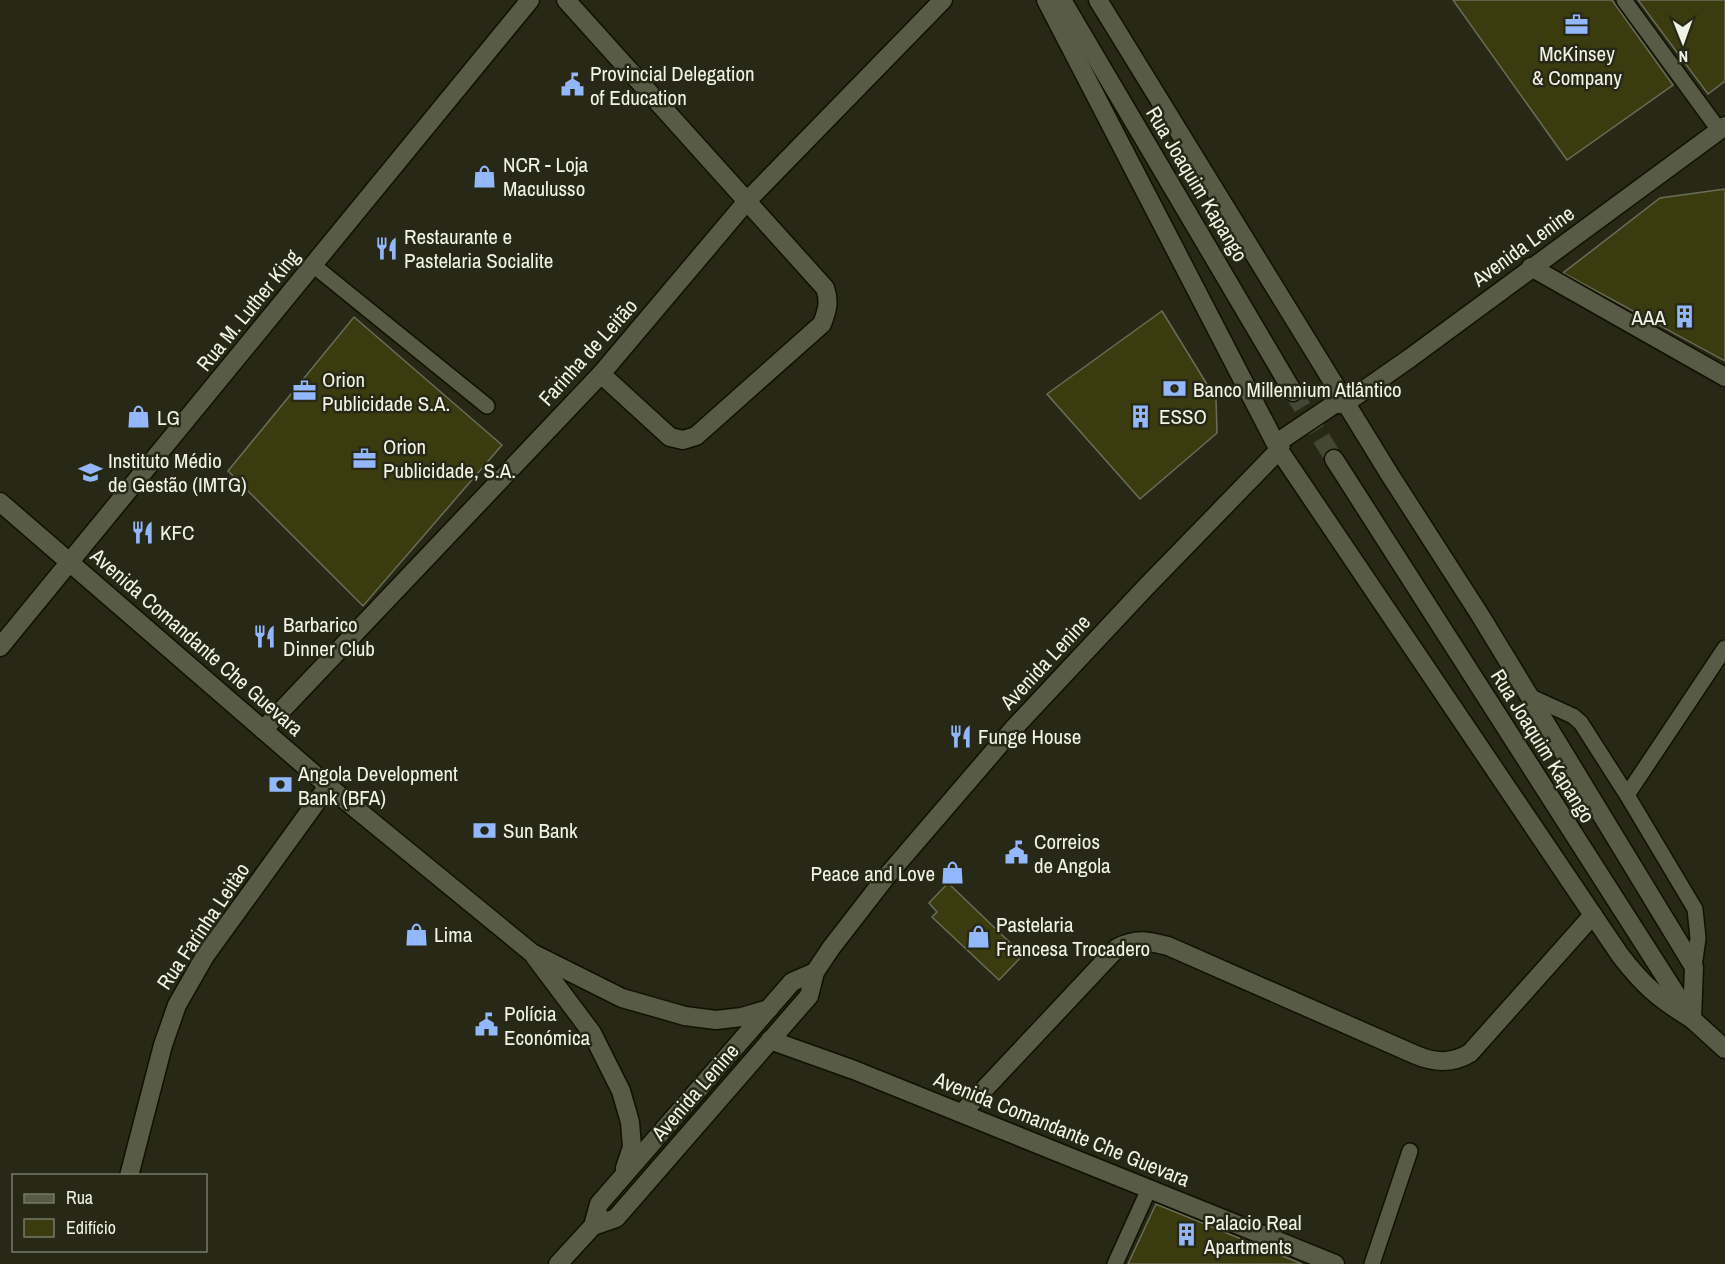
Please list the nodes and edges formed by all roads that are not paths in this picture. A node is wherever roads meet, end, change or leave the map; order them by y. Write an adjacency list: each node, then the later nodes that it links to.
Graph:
1 (530, 0): 10 (street, Rua M. Luther King)
2 (566, 0): 9 (street)
3 (943, 0): 9 (street, Farinha de Leitão)
4 (1046, 0): 17 (street)
5 (1062, 0): 14 (street, Rua Joaquim Kapango)
6 (1098, 0): 16 (street)
7 (1624, 0): 8 (lane)
8 (1722, 128): 11 (street, Avenida Lenine)
9 (747, 201): 12 (street, Farinha de Leitão); 12 (street)
10 (313, 265): 15 (lane); 20 (street, Rua M. Luther King)
11 (1532, 267): 13 (street); 16 (street, Avenida Lenine)
12 (601, 374): 24 (street, Farinha de Leitão)
13 (1725, 377)
14 (1293, 392)
15 (488, 406)
16 (1340, 408): 17 (street, Avenida Lenine, bridge); 23 (street)
17 (1284, 445): 27 (street); 30 (street, Avenida Lenine)
18 (1334, 459): 32 (street, Rua Joaquim Kapango)
19 (0, 502): 20 (street, Avenida Comandante Che Guevara)
20 (70, 562): 21 (street, Rua M. Luther King); 24 (street, Avenida Comandante Che Guevara)
21 (0, 647)
22 (1725, 648): 26 (lane)
23 (1530, 696): 26 (lane); 29 (street)
24 (263, 730): 25 (street, Avenida Comandante Che Guevara)
25 (328, 786): 28 (street, Avenida Comandante Che Guevara); 37 (street, Rua Farinha Leitào)
26 (1627, 795): 29 (lane)
27 (1593, 915): 32 (street); 35 (street)
28 (532, 953): 31 (street, Avenida Comandante Che Guevara); 38 (street, Avenida Comandante Che Guevara)
29 (1694, 967): 32 (street)
30 (814, 972): 31 (street, Avenida Lenine); 33 (street, Avenida Lenine)
31 (769, 1008): 38 (street, Avenida Lenine)
32 (1692, 1019): 34 (street, Rua Joaquim Kapango)
33 (770, 1040): 35 (street, Avenida Comandante Che Guevara); 40 (street, Avenida Lenine)
34 (1725, 1049)
35 (962, 1113): 39 (street, Avenida Comandante Che Guevara)
36 (1410, 1151): 44 (lane)
37 (130, 1174)
38 (622, 1177): 40 (street, Avenida Lenine)
39 (1149, 1189): 42 (lane); 43 (street, Avenida Comandante Che Guevara)
40 (593, 1226): 41 (street, Avenida Lenine)
41 (558, 1264)
42 (1115, 1264)
43 (1335, 1264)
44 (1372, 1264)

